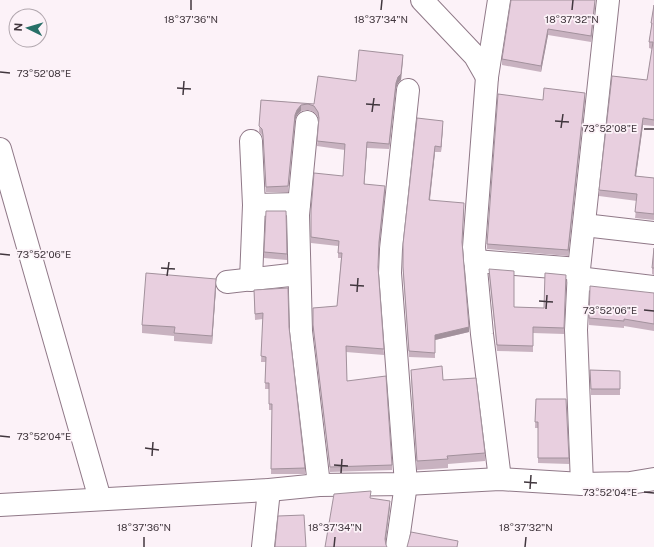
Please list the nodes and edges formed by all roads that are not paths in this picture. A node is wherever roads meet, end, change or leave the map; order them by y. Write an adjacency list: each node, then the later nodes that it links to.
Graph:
1 (422, 0): 4 (street)
2 (500, 0): 4 (street)
3 (608, 0): 11 (street)
4 (487, 77): 13 (street)
5 (408, 90): 21 (street)
6 (307, 122): 9 (street)
7 (251, 141): 10 (street)
8 (0, 150): 25 (street)
9 (299, 204): 10 (street); 14 (street)
10 (254, 205): 16 (street)
11 (584, 225): 12 (street); 15 (street)
12 (654, 233)
13 (475, 261): 15 (street); 19 (street)
14 (299, 274): 16 (street); 23 (street)
15 (578, 274): 18 (street); 22 (street)
16 (251, 280): 17 (street)
17 (227, 282)
18 (654, 287)
19 (500, 479): 21 (street); 22 (street)
20 (654, 479): 22 (street)
21 (406, 484): 23 (street); 28 (street)
22 (582, 484)
23 (319, 485): 24 (street)
24 (269, 490): 25 (street); 27 (street)
25 (100, 499): 26 (street)
26 (0, 505)
27 (263, 547)
28 (397, 547)

